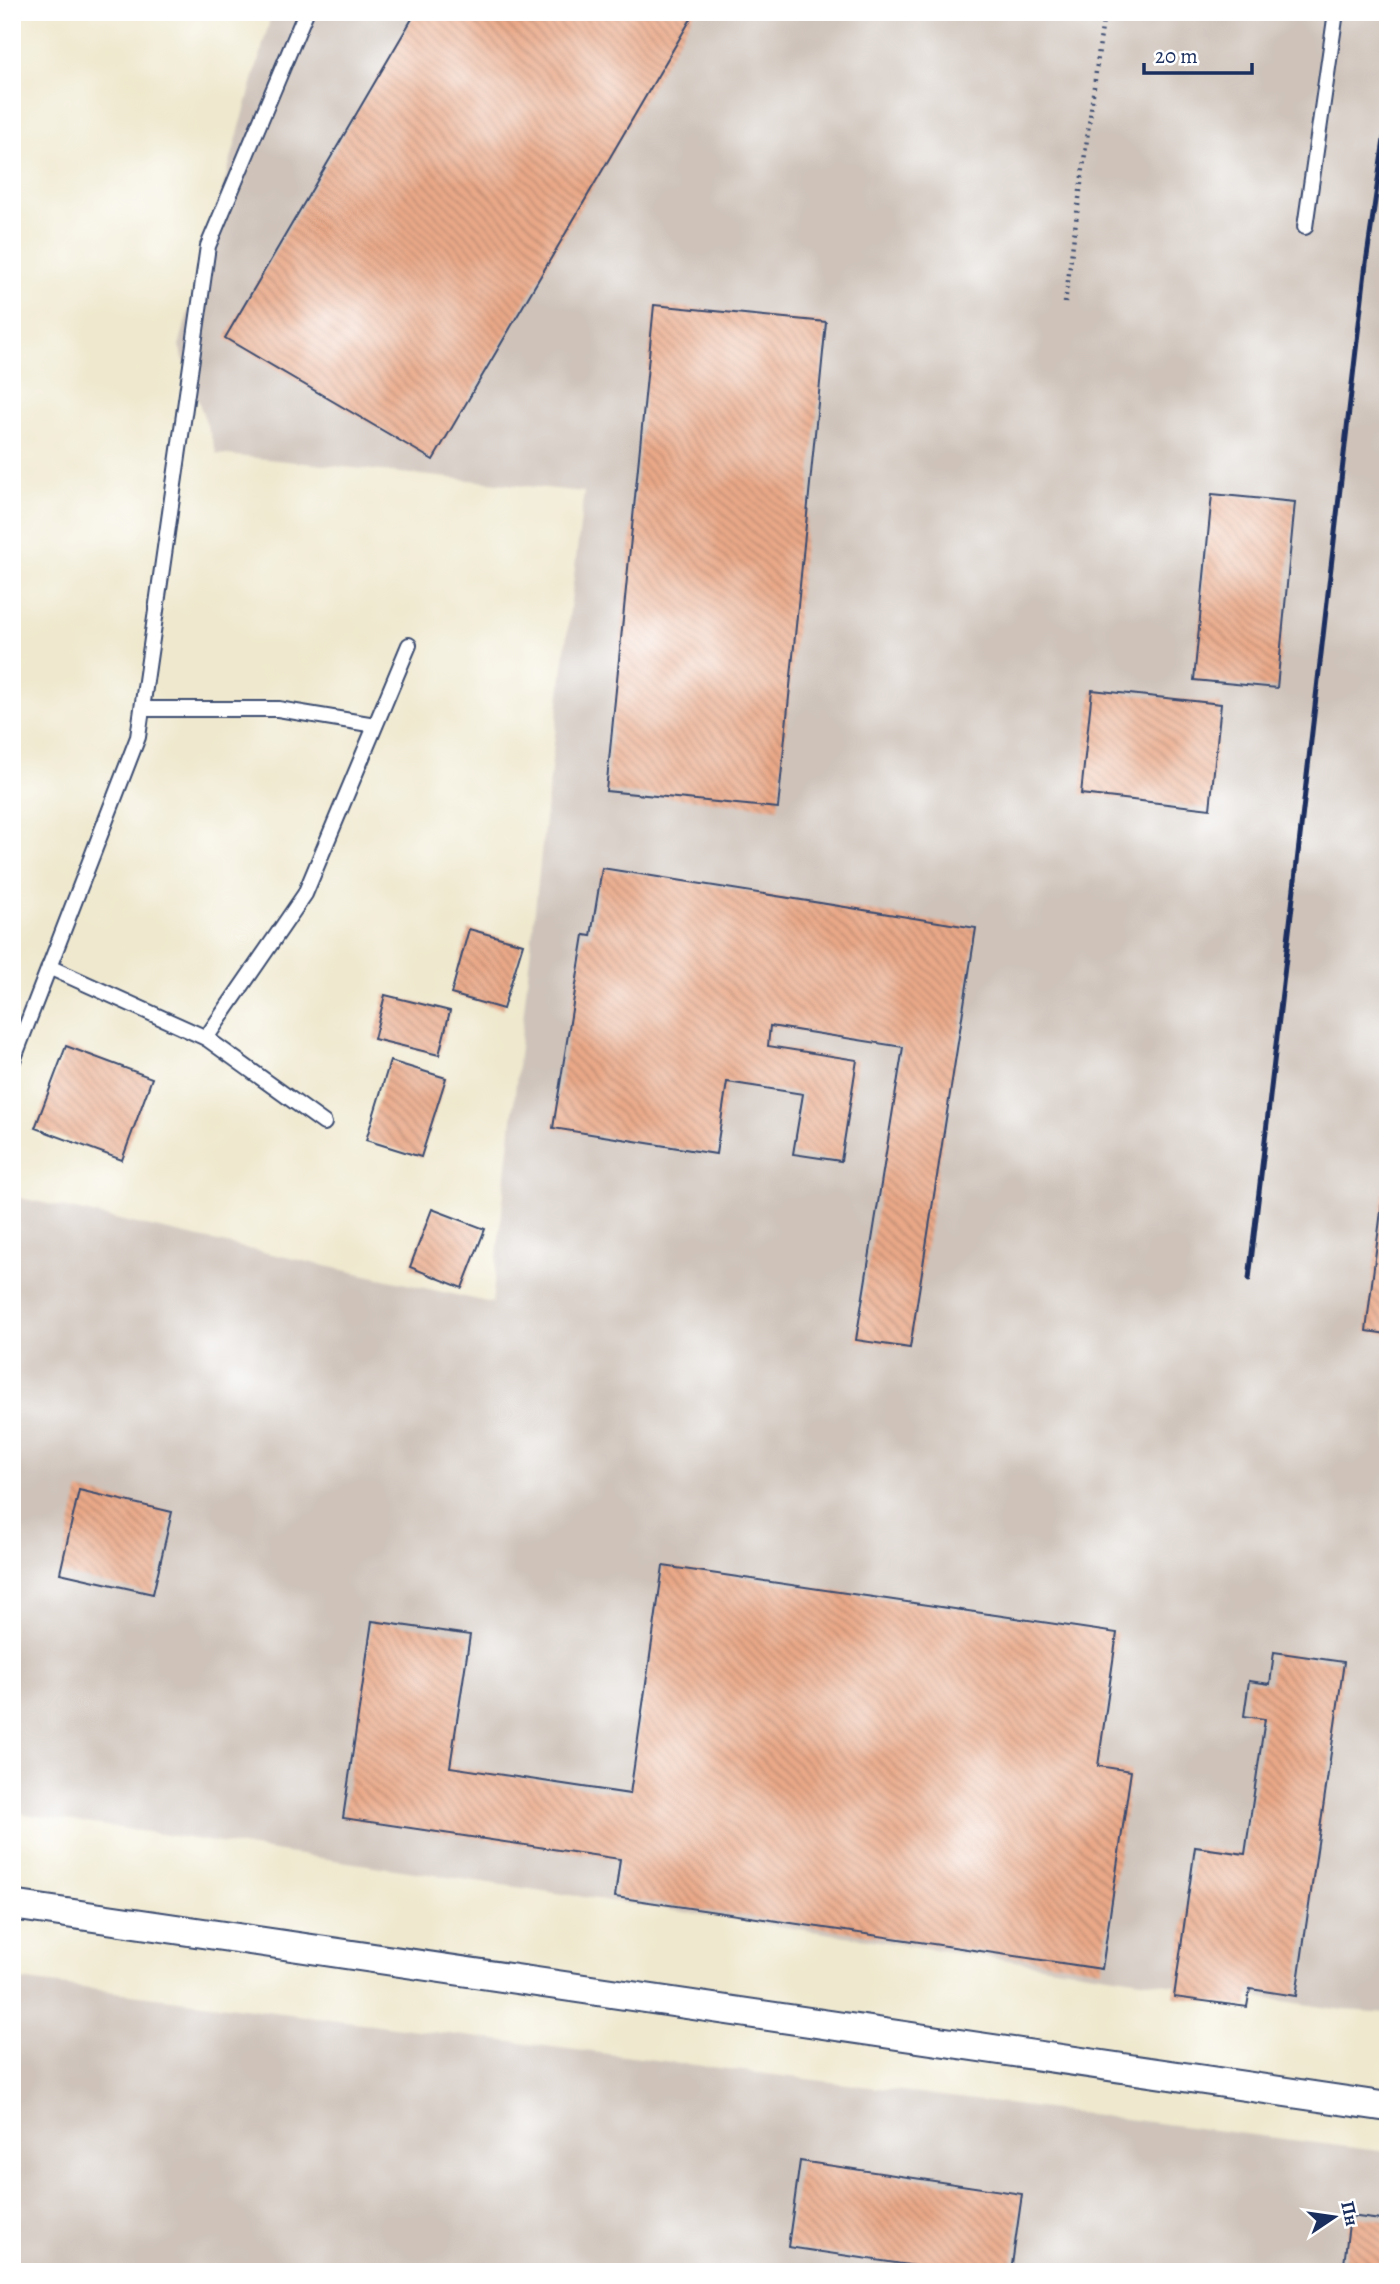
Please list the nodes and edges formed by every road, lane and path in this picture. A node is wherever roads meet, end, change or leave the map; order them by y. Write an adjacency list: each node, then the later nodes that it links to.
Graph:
1 (306, 12): 7 (lane)
2 (1104, 12): 5 (path)
3 (1336, 12): 4 (lane)
4 (1305, 227)
5 (1065, 303)
6 (409, 645): 8 (lane)
7 (142, 709): 8 (lane); 9 (lane)
8 (375, 725): 10 (lane)
9 (50, 967): 10 (lane); 11 (lane)
10 (206, 1038): 12 (lane)
11 (12, 1063)
12 (324, 1123)
13 (12, 1905): 14 (street)
14 (1388, 2107)

